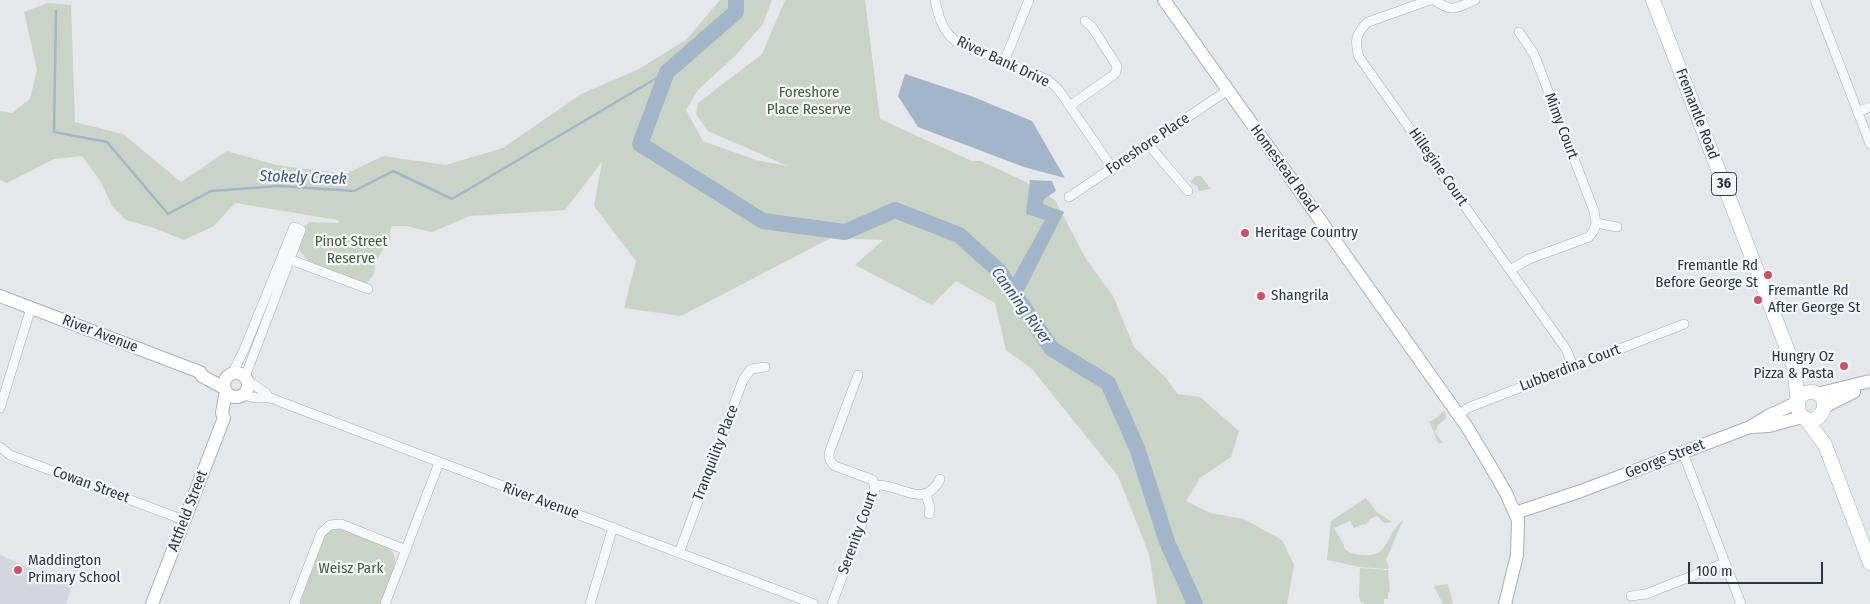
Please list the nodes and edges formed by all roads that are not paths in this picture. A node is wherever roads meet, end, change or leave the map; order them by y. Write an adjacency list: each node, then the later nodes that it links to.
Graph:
1 (935, 0): 11 (street, River Bank Drive)
2 (1029, 0): 11 (street)
3 (1164, 0): 12 (street, Homestead Road)
4 (1430, 0): 25 (street, Hillegine Court)
5 (1434, 0): 6 (street)
6 (1476, 0)
7 (1653, 0): 32 (main road, Fremantle Road / 36)
8 (1814, 0): 15 (street)
9 (1085, 21): 13 (street)
10 (1519, 32): 21 (street, Mimy Court)
11 (1004, 62): 13 (street, River Bank Drive)
12 (1228, 90): 16 (street, Foreshore Place); 45 (street, Homestead Road)
13 (1070, 105): 18 (street, River Bank Drive)
14 (1870, 107): 15 (street)
15 (1858, 112): 17 (street)
16 (1148, 144): 18 (street, Foreshore Place); 19 (street)
17 (1870, 144)
18 (1113, 168): 20 (street, Foreshore Place)
19 (1188, 191)
20 (1069, 197)
21 (1596, 224): 22 (street); 25 (street)
22 (1617, 227)
23 (297, 229): 24 (street, Attfield Street)
24 (286, 258): 26 (street); 34 (street, Attfield Street); 38 (street, Attfield Street)
25 (1510, 270): 30 (street, Hillegine Court)
26 (368, 289)
27 (0, 296): 28 (street, River Avenue)
28 (31, 308): 33 (street, River Avenue); 43 (street)
29 (1684, 324): 30 (street, Lubberdina Court)
30 (1573, 366): 45 (street, Lubberdina Court)
31 (765, 367): 61 (street, Tranquility Place)
32 (1794, 367): 40 (main road, Fremantle Road / 36); 42 (main road, Fremantle Road / 36)
33 (200, 372): 34 (street, River Avenue); 39 (street, River Avenue)
34 (231, 374): 38 (street); 39 (street)
35 (858, 375): 54 (street, Serenity Court)
36 (1870, 381): 40 (street)
37 (1870, 385): 44 (street)
38 (244, 387): 39 (street); 41 (street, River Avenue); 41 (street, River Avenue); 46 (street, Attfield Street)
39 (225, 389): 46 (street, Attfield Street)
40 (1815, 393): 42 (main road); 44 (main road)
41 (268, 397): 52 (street, River Avenue)
42 (1798, 401): 47 (main road); 48 (street, George Street)
43 (0, 408)
44 (1823, 410): 47 (main road); 49 (main road)
45 (1457, 414): 57 (street, Homestead Road)
46 (224, 418): 58 (street, Attfield Street)
47 (1804, 418): 48 (street, George Street); 49 (main road)
48 (1750, 427): 51 (street, George Street)
49 (1825, 445): 63 (main road)
50 (0, 448): 58 (street, Cowan Street)
51 (1683, 453): 57 (street, George Street); 62 (street)
52 (439, 463): 59 (street, River Avenue); 60 (street)
53 (940, 479): 55 (street)
54 (875, 485): 55 (street); 70 (street, Serenity Court)
55 (926, 494): 56 (street)
56 (929, 514)
57 (1520, 516): 71 (street)
58 (184, 520): 65 (street, Attfield Street)
59 (613, 527): 61 (street, River Avenue); 68 (street)
60 (406, 550): 66 (street); 67 (street)
61 (679, 553): 69 (street, River Avenue)
62 (1725, 563): 64 (street); 72 (street)
63 (1870, 563)
64 (1631, 596)
65 (152, 604)
66 (294, 604)
67 (385, 604)
68 (590, 604)
69 (814, 604)
70 (832, 604)
71 (1504, 604)
72 (1741, 604)

